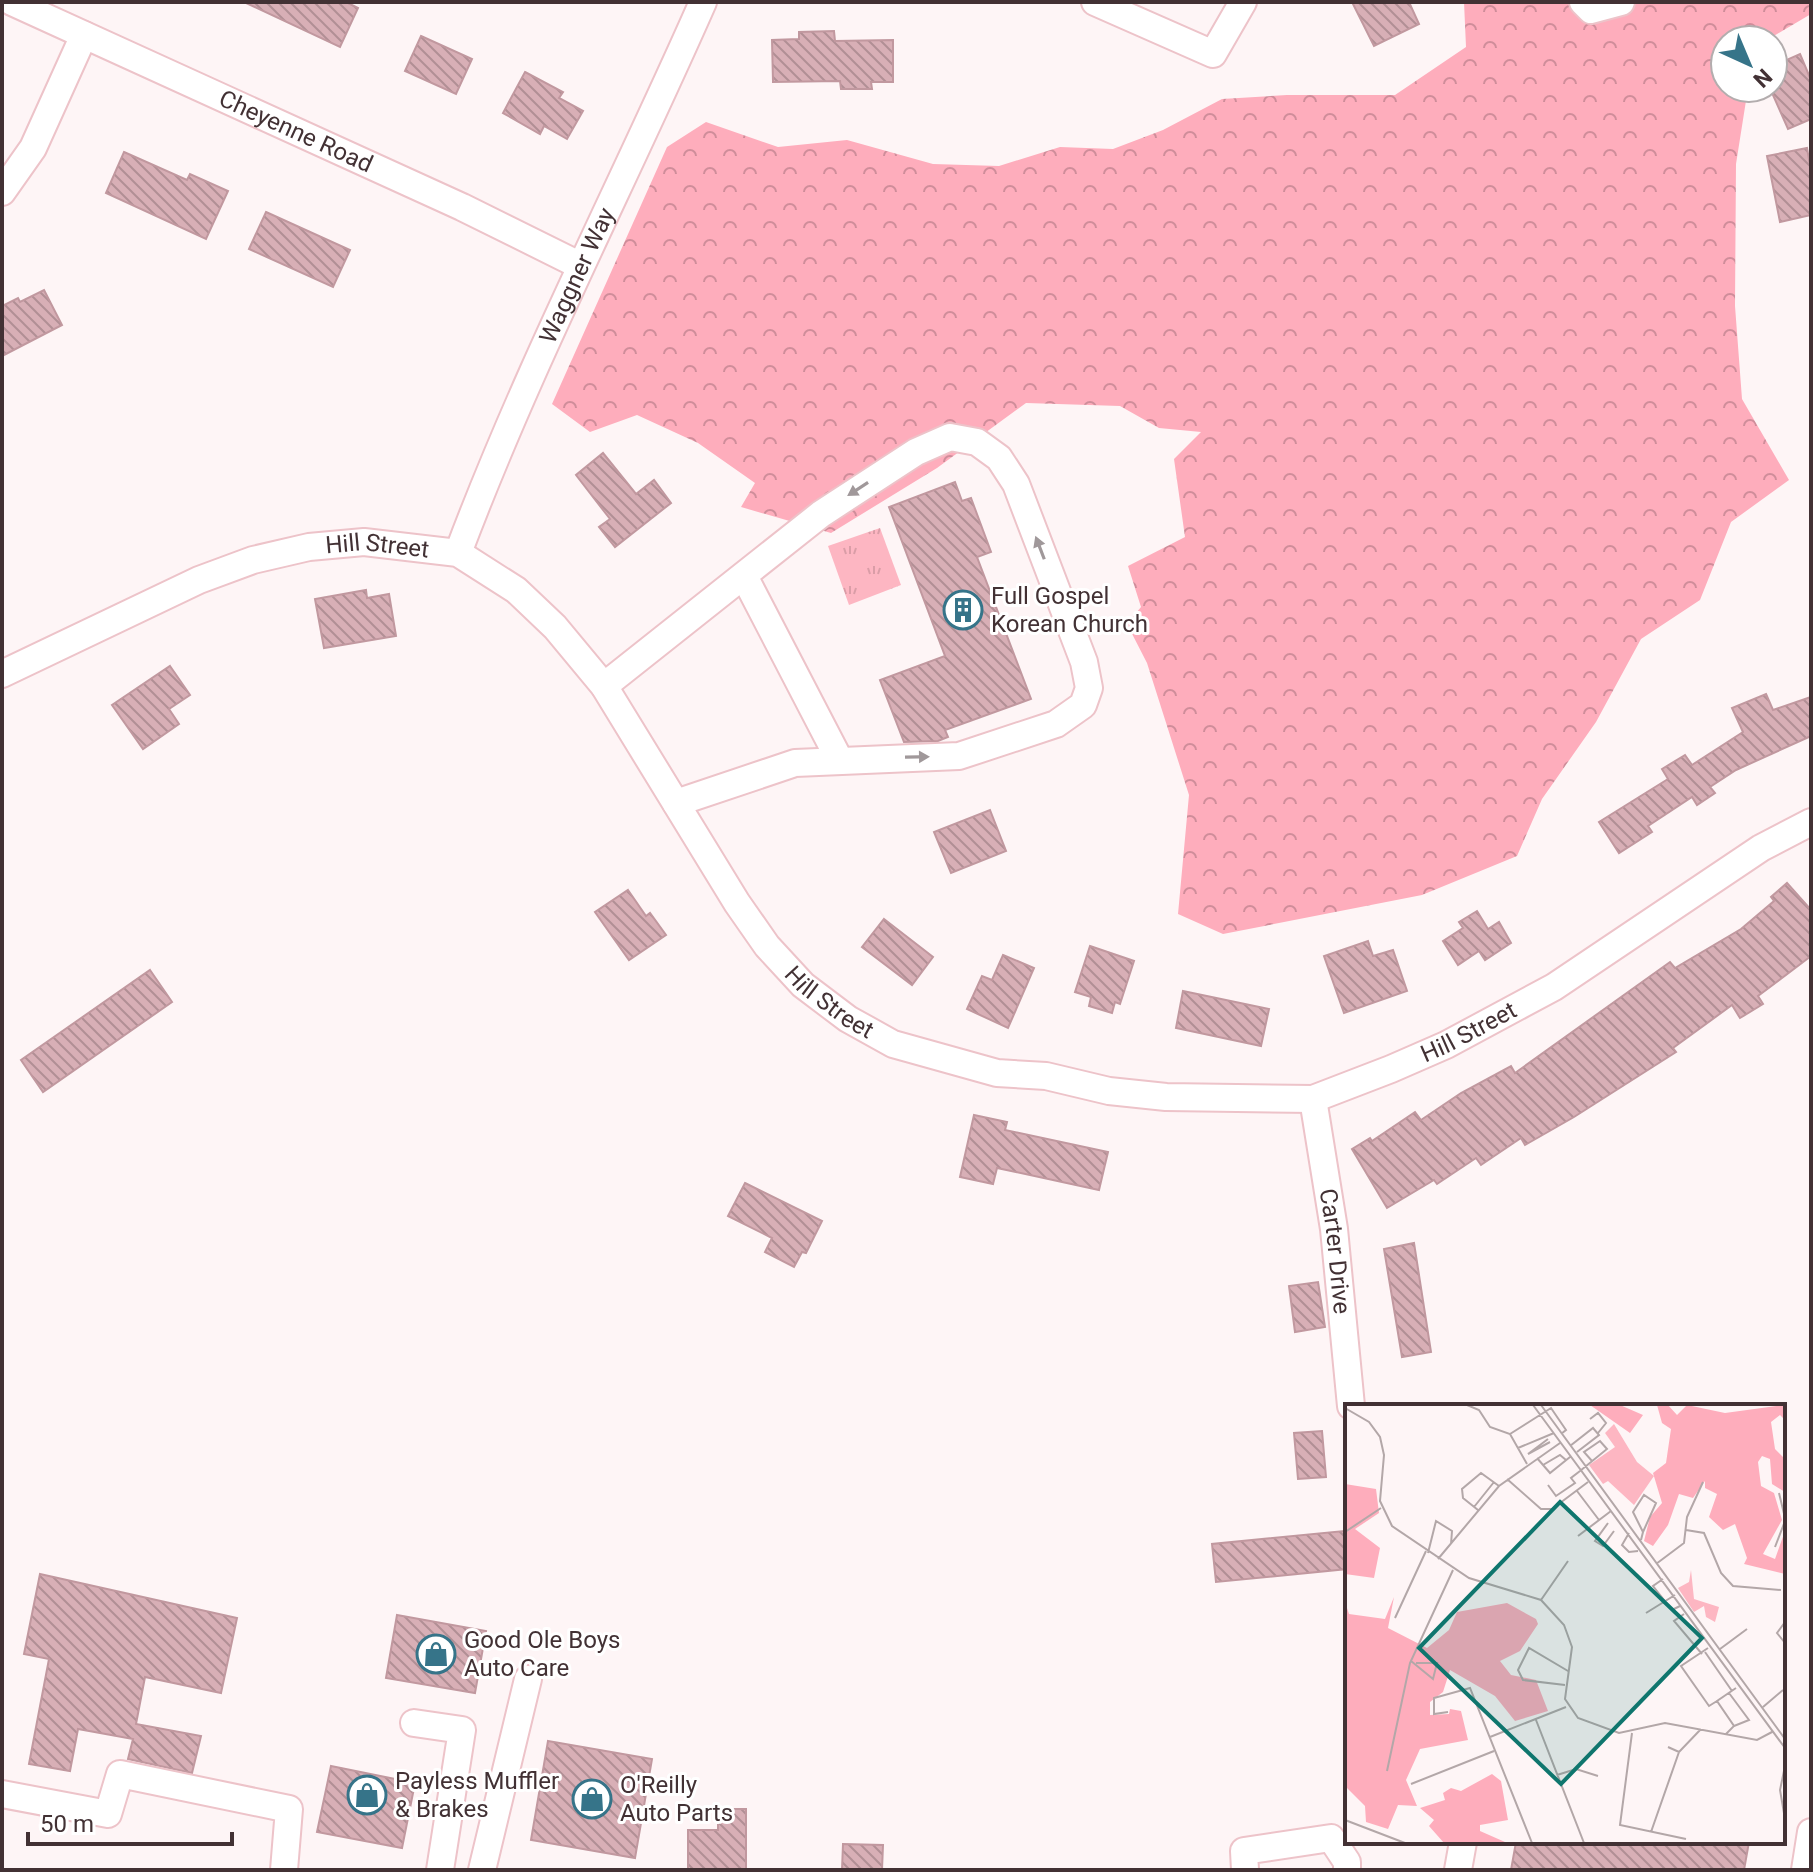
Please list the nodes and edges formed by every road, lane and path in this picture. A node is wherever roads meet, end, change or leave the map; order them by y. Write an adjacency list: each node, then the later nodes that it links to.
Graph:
1 (12, 2): 7 (street, Cheyenne Road)
2 (703, 2): 9 (street, Waggner Way)
3 (1095, 2): 4 (street)
4 (1243, 2)
5 (1583, 2): 6 (street)
6 (1621, 2)
7 (84, 35): 8 (street); 9 (street, Cheyenne Road)
8 (2, 192)
9 (579, 265): 10 (street, Waggner Way)
10 (458, 553): 12 (street, Hill Street); 13 (street, Hill Street)
11 (744, 576): 13 (street); 14 (street); 14 (street, one-way to 11)
12 (2, 674)
13 (604, 686): 15 (street, Hill Street)
14 (839, 759): 15 (street)
15 (676, 803): 17 (street, Hill Street)
16 (1811, 822): 17 (street, Hill Street)
17 (1313, 1099): 18 (street, Carter Drive)
18 (1351, 1404)
19 (528, 1679): 26 (street)
20 (414, 1723): 25 (street)
21 (2, 1794): 24 (street)
22 (1811, 1832): 30 (street)
23 (1463, 1844): 29 (street)
24 (284, 1870)
25 (440, 1870)
26 (482, 1870)
27 (1245, 1870): 28 (street)
28 (1347, 1870)
29 (1458, 1870)
30 (1805, 1870)

